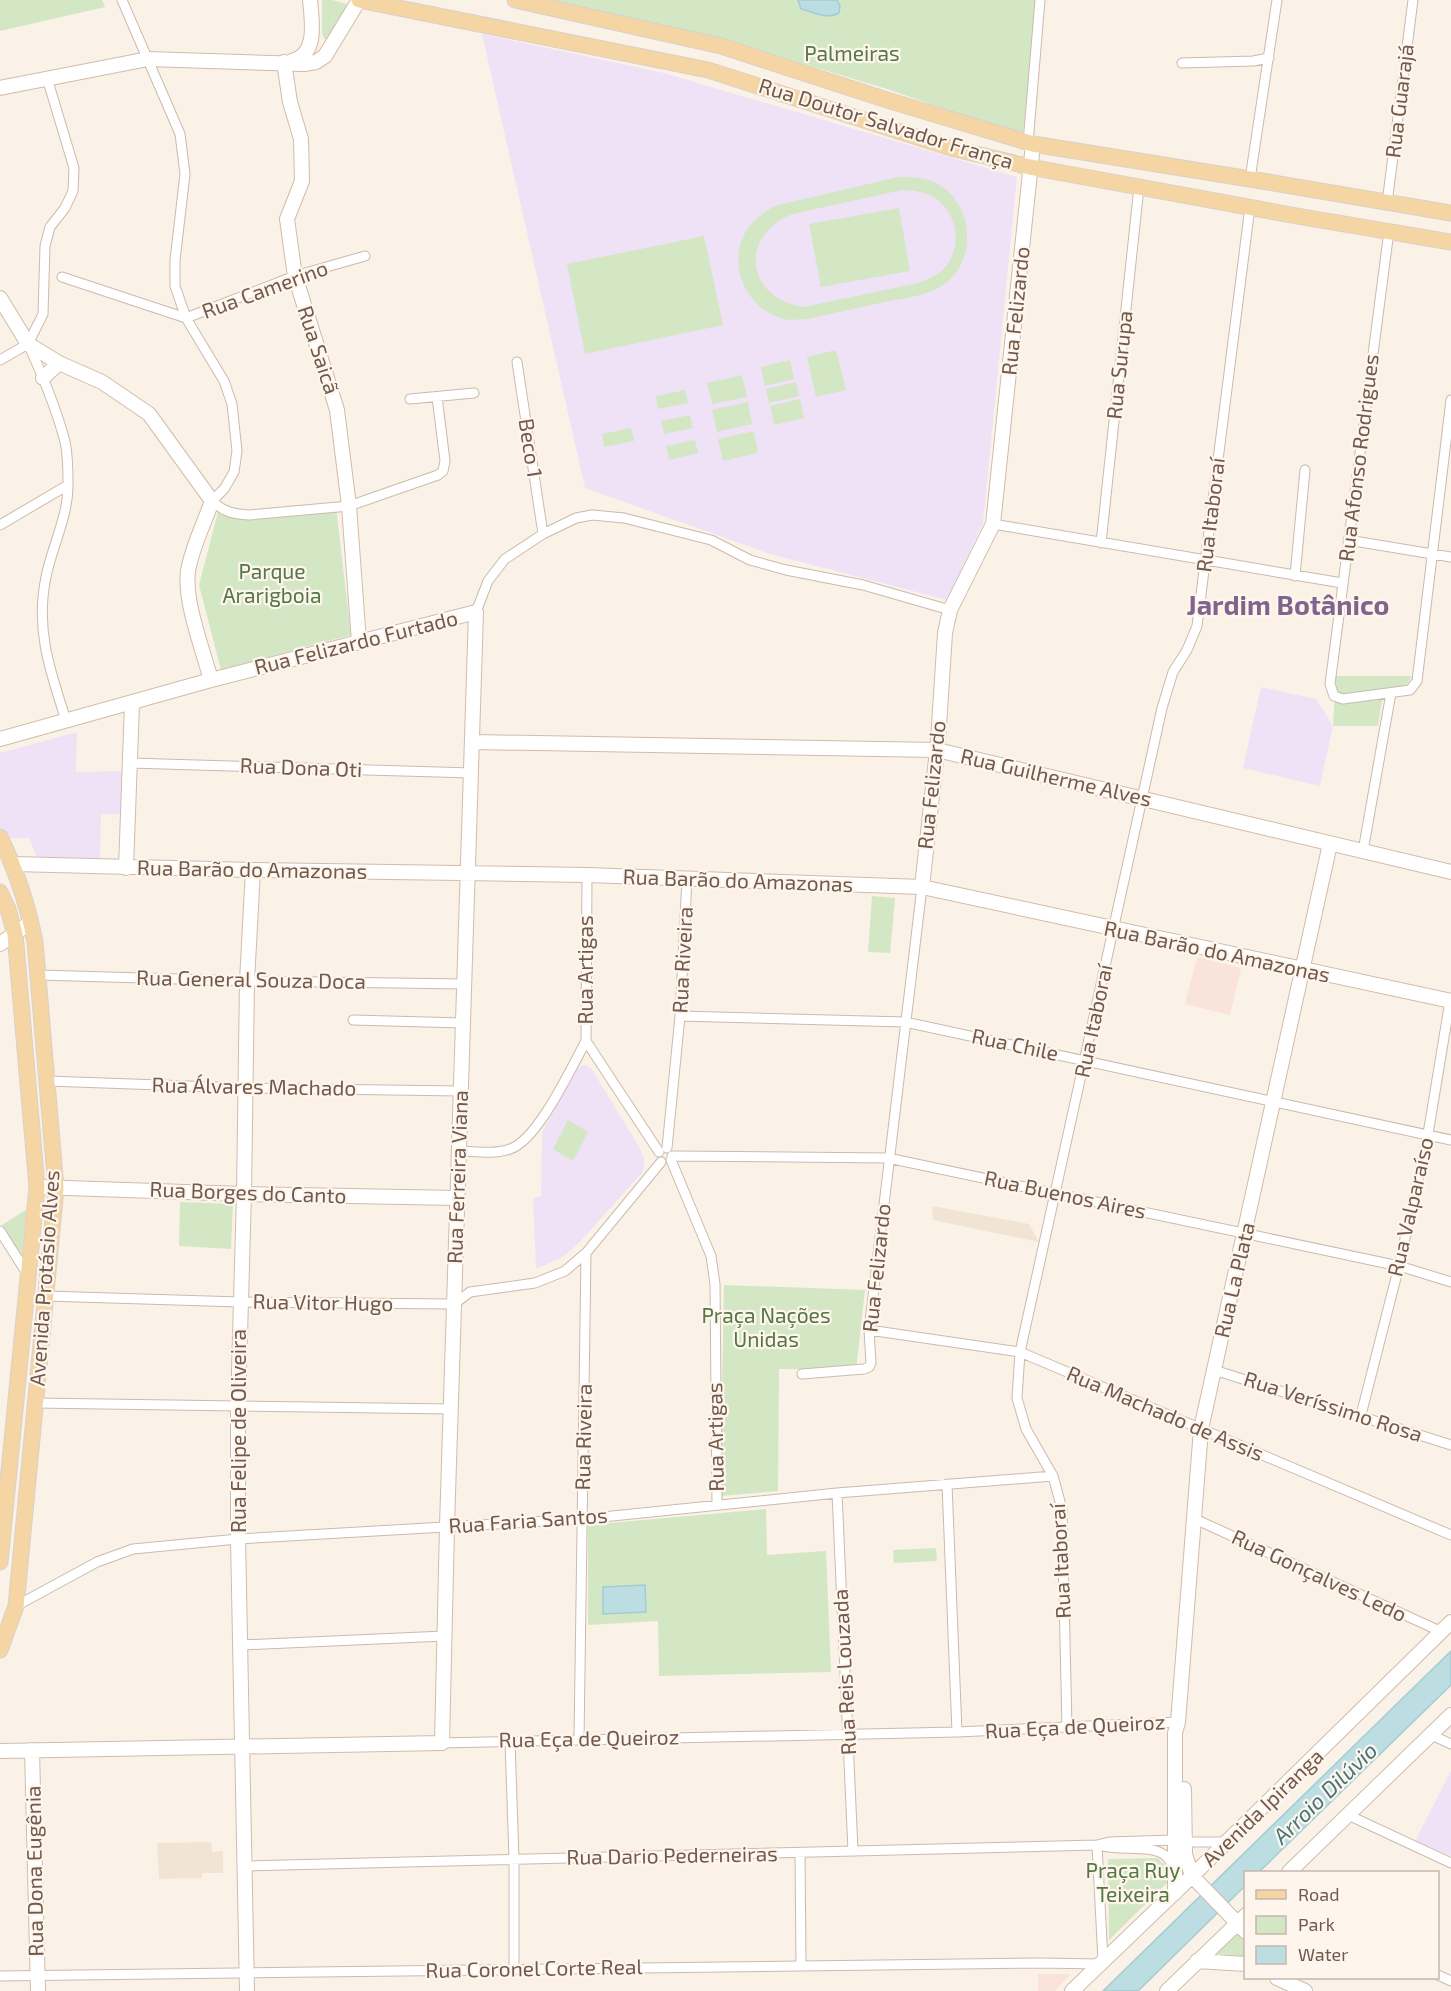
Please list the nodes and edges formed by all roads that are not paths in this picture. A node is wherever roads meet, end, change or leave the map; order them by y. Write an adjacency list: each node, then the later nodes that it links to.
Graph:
1 (122, 0): 11 (street)
2 (310, 0): 8 (street)
3 (359, 0): 9 (street); 17 (main road, Rua Doutor Salvador França)
4 (515, 0): 16 (main road, Rua Doutor Salvador França)
5 (1040, 0): 16 (street, Rua Felizardo)
6 (1277, 0): 10 (street)
7 (1413, 0): 20 (street, Rua Guarajá)
8 (312, 25): 9 (street); 12 (street)
9 (337, 36): 12 (street)
10 (1269, 58): 13 (street); 18 (street)
11 (148, 59): 12 (street); 14 (street); 29 (street)
12 (284, 63): 26 (street, Rua Saicã)
13 (1182, 63)
14 (47, 78): 15 (street); 30 (street)
15 (0, 88)
16 (1031, 144): 17 (street, Rua Felizardo); 18 (main road, Rua Doutor Salvador França)
17 (1030, 167): 19 (main road, Rua Doutor Salvador França); 43 (street, Rua Felizardo)
18 (1250, 178): 20 (main road, Rua Doutor Salvador França)
19 (1139, 187): 21 (main road, Rua Doutor Salvador França); 47 (street, Rua Surupa)
20 (1387, 203): 22 (main road, Rua Doutor Salvador França)
21 (1250, 207): 23 (main road, Rua Doutor Salvador França); 50 (street, Rua Itaboraí)
22 (1451, 213)
23 (1389, 231): 24 (main road, Rua Doutor Salvador França); 46 (street, Rua Afonso Rodrigues)
24 (1451, 242)
25 (365, 256): 26 (street, Rua Camerino)
26 (295, 276): 29 (street, Rua Camerino); 42 (street, Rua Saicã)
27 (62, 277): 29 (street, Rua Camerino)
28 (0, 298): 30 (street)
29 (186, 318): 41 (street)
30 (28, 344): 31 (street); 33 (street); 34 (street)
31 (0, 360)
32 (517, 362): 45 (street, Beco 1)
33 (59, 363): 34 (street); 41 (street)
34 (43, 378): 40 (street)
35 (474, 393): 36 (street)
36 (437, 397): 37 (street); 42 (street)
37 (410, 399)
38 (1451, 400): 48 (street)
39 (1305, 470): 51 (street)
40 (68, 485): 44 (street); 59 (street)
41 (212, 501): 42 (street); 56 (street)
42 (350, 506): 55 (street, Rua Saicã)
43 (993, 524): 47 (street); 53 (street, Rua Felizardo)
44 (0, 525)
45 (543, 534): 53 (street, Rua Felizardo Furtado); 54 (street, Rua Felizardo Furtado)
46 (1348, 540): 48 (street); 52 (street, Rua Afonso Rodrigues)
47 (1101, 543): 50 (street)
48 (1432, 554): 49 (street); 57 (street)
49 (1451, 557)
50 (1206, 561): 51 (street); 65 (street, Rua Itaboraí)
51 (1295, 576): 52 (street)
52 (1342, 583): 57 (street, Rua Afonso Rodrigues)
53 (950, 610): 62 (street, Rua Felizardo)
54 (476, 612): 55 (street, Rua Felizardo Furtado); 61 (street, Rua Ferreira Viana)
55 (359, 642): 56 (street, Rua Felizardo Furtado)
56 (211, 680): 58 (street, Rua Felizardo Furtado)
57 (1391, 693): 68 (street)
58 (132, 703): 59 (street, Rua Felizardo Furtado); 63 (street)
59 (66, 720): 60 (street, Rua Felizardo Furtado)
60 (0, 739)
61 (473, 742): 62 (street, Rua Guilherme Alves); 64 (street, Rua Ferreira Viana)
62 (937, 750): 65 (street, Rua Guilherme Alves); 76 (street, Rua Felizardo)
63 (130, 763): 64 (street, Rua Dona Oti); 70 (street)
64 (472, 773): 73 (street, Rua Ferreira Viana)
65 (1142, 799): 67 (street, Rua Guilherme Alves); 79 (street, Rua Itaboraí)
66 (0, 837): 69 (main road, Avenida Protásio Alves)
67 (1330, 844): 68 (street, Rua Guilherme Alves); 82 (street, Rua La Plata)
68 (1362, 851): 72 (street, Rua Guilherme Alves)
69 (13, 864): 70 (street, Rua Barão do Amazonas); 78 (main road, Avenida Protásio Alves)
70 (126, 868): 71 (street, Rua Barão do Amazonas)
71 (254, 870): 73 (street, Rua Barão do Amazonas); 84 (street, Rua Felipe de Oliveira)
72 (1451, 872)
73 (469, 874): 74 (street, Rua Barão do Amazonas); 85 (street, Rua Ferreira Viana)
74 (586, 875): 75 (street, Rua Barão do Amazonas); 91 (street, Rua Artigas)
75 (687, 879): 76 (street, Rua Barão do Amazonas); 87 (street, Rua Riveira)
76 (922, 887): 79 (street, Rua Barão do Amazonas); 89 (street, Rua Felizardo)
77 (0, 892): 80 (main road, Avenida Protásio Alves)
78 (32, 922): 80 (street); 83 (main road, Avenida Protásio Alves)
79 (1113, 929): 82 (street, Rua Barão do Amazonas); 92 (street, Rua Itaboraí)
80 (15, 934): 81 (street); 102 (main road, Avenida Protásio Alves)
81 (0, 944)
82 (1303, 970): 86 (street, Rua Barão do Amazonas); 96 (street, Rua La Plata)
83 (39, 975): 84 (street, Rua General Souza Doca); 93 (main road, Avenida Protásio Alves)
84 (247, 981): 85 (street, Rua General Souza Doca); 94 (street, Rua Felipe de Oliveira)
85 (464, 984): 90 (street, Rua Ferreira Viana)
86 (1451, 1000): 97 (street, Rua Valparaíso)
87 (680, 1016): 89 (street, Rua Chile); 100 (street, Rua Riveira)
88 (353, 1020): 90 (street)
89 (905, 1022): 92 (street, Rua Chile); 101 (street, Rua Felizardo)
90 (463, 1023): 95 (street, Rua Ferreira Viana)
91 (586, 1041): 99 (street); 100 (street, Rua Artigas)
92 (1086, 1060): 96 (street, Rua Chile); 105 (street, Rua Itaboraí)
93 (47, 1081): 94 (street, Rua Álvares Machado); 103 (main road, Avenida Protásio Alves)
94 (245, 1088): 95 (street, Rua Álvares Machado); 104 (street, Rua Felipe de Oliveira)
95 (461, 1091): 99 (street, Rua Ferreira Viana)
96 (1274, 1100): 97 (street, Rua Chile); 107 (street, Rua La Plata)
97 (1428, 1134): 98 (street, Rua Chile); 110 (street, Rua Valparaíso)
98 (1451, 1140)
99 (459, 1150): 106 (street, Rua Ferreira Viana)
100 (666, 1156): 101 (street, Rua Buenos Aires); 109 (street); 130 (street, Rua Artigas)
101 (888, 1158): 105 (street, Rua Buenos Aires); 116 (street, Rua Felizardo)
102 (37, 1187): 103 (street, Rua Borges do Canto); 111 (main road, Avenida Protásio Alves)
103 (56, 1188): 104 (street, Rua Borges do Canto); 113 (main road, Avenida Protásio Alves)
104 (244, 1194): 106 (street, Rua Borges do Canto); 114 (street, Rua Felipe de Oliveira)
105 (1056, 1194): 107 (street, Rua Buenos Aires); 117 (street, Rua Itaboraí)
106 (458, 1198): 115 (street, Rua Ferreira Viana)
107 (1245, 1233): 110 (street, Rua Buenos Aires); 118 (street, Rua La Plata)
108 (1, 1236): 111 (street)
109 (586, 1253): 115 (street, Rua Vitor Hugo); 131 (street, Rua Riveira)
110 (1399, 1266): 112 (street, Rua Buenos Aires); 123 (street, Rua Valparaíso)
111 (28, 1276): 127 (main road, Avenida Protásio Alves)
112 (1451, 1282)
113 (46, 1296): 114 (street, Rua Vitor Hugo); 120 (main road, Avenida Protásio Alves)
114 (240, 1302): 115 (street, Rua Vitor Hugo); 121 (street, Rua Felipe de Oliveira)
115 (454, 1304): 122 (street, Rua Ferreira Viana)
116 (869, 1330): 117 (street, Rua Machado de Assis); 119 (street, Rua Felizardo)
117 (1020, 1352): 124 (street, Rua Machado de Assis); 126 (street, Rua Itaboraí)
118 (1214, 1370): 123 (street, Rua Veríssimo Rosa); 124 (street, Rua La Plata)
119 (802, 1374)
120 (35, 1403): 121 (street); 137 (main road, Avenida Protásio Alves)
121 (238, 1407): 122 (street); 135 (street, Rua Felipe de Oliveira)
122 (451, 1409): 133 (street, Rua Ferreira Viana)
123 (1361, 1415): 125 (street, Rua Veríssimo Rosa)
124 (1201, 1429): 132 (street, Rua La Plata); 134 (street, Rua Machado de Assis)
125 (1451, 1445)
126 (1053, 1476): 128 (street, Rua Faria Santos); 144 (street, Rua Itaboraí)
127 (4, 1480): 136 (main road, Avenida Protásio Alves)
128 (947, 1484): 129 (street, Rua Faria Santos); 145 (street)
129 (837, 1493): 130 (street, Rua Faria Santos); 146 (street, Rua Reis Louzada)
130 (717, 1505): 131 (street, Rua Faria Santos)
131 (583, 1519): 133 (street, Rua Faria Santos); 149 (street, Rua Riveira)
132 (1195, 1519): 138 (street, Rua Gonçalves Ledo); 143 (street, Rua La Plata)
133 (447, 1526): 135 (street, Rua Faria Santos); 139 (street, Rua Ferreira Viana)
134 (1451, 1535)
135 (238, 1539): 137 (street, Rua Faria Santos); 140 (street, Rua Felipe de Oliveira)
136 (0, 1562)
137 (16, 1606): 141 (main road, Avenida Protásio Alves)
138 (1447, 1627): 157 (street, Avenida Ipiranga)
139 (444, 1636): 140 (street); 150 (street, Rua Ferreira Viana)
140 (240, 1645): 152 (street, Rua Felipe de Oliveira)
141 (0, 1650)
142 (1451, 1715): 147 (street)
143 (1178, 1722): 144 (street, Rua Eça de Queiroz); 156 (street, Rua La Plata)
144 (1067, 1727): 145 (street, Rua Eça de Queiroz)
145 (957, 1732): 146 (street, Rua Eça de Queiroz)
146 (848, 1734): 149 (street, Rua Eça de Queiroz); 159 (street, Rua Reis Louzada)
147 (1431, 1735): 151 (street); 155 (street)
148 (510, 1740): 149 (street, Rua Eça de Queiroz); 150 (street, Rua Eça de Queiroz); 161 (street)
149 (579, 1740)
150 (442, 1743): 152 (street, Rua Eça de Queiroz)
151 (1451, 1744)
152 (242, 1747): 153 (street, Rua Eça de Queiroz); 163 (street, Rua Felipe de Oliveira)
153 (32, 1750): 154 (street, Rua Eça de Queiroz); 177 (street, Rua Dona Eugênia)
154 (0, 1751)
155 (1348, 1815): 162 (street); 165 (street)
156 (1180, 1841): 157 (street, Rua Dario Pederneiras); 158 (street, Rua Dario Pederneiras); 164 (street, Rua La Plata); 166 (street, Rua La Plata)
157 (1227, 1842): 166 (street, Avenida Ipiranga)
158 (1098, 1845): 159 (street, Rua Dario Pederneiras); 164 (street, Rua Dario Pederneiras); 170 (street)
159 (853, 1851): 160 (street, Rua Dario Pederneiras)
160 (800, 1852): 161 (street, Rua Dario Pederneiras); 173 (street)
161 (514, 1860): 163 (street, Rua Dario Pederneiras); 174 (street)
162 (1451, 1863)
163 (245, 1866): 175 (street, Rua Felipe de Oliveira)
164 (1175, 1870): 167 (street, Rua La Plata)
165 (1290, 1871)
166 (1192, 1876): 167 (street, Avenida Ipiranga); 168 (street)
167 (1175, 1893): 170 (street, Avenida Ipiranga)
168 (1243, 1923): 169 (street)
169 (1197, 1961): 171 (street); 184 (street)
170 (1101, 1963): 172 (street, Rua Coronel Corte Real); 179 (street, Avenida Ipiranga)
171 (1244, 1963)
172 (1068, 1964): 173 (street, Rua Coronel Corte Real); 179 (street)
173 (801, 1965): 174 (street, Rua Coronel Corte Real)
174 (514, 1968): 175 (street, Rua Coronel Corte Real)
175 (247, 1974): 177 (street, Rua Coronel Corte Real); 182 (street, Rua Felipe de Oliveira)
176 (0, 1976): 177 (street, Rua Coronel Corte Real)
177 (38, 1976): 181 (street, Rua Dona Eugênia)
178 (1281, 1979): 180 (street)
179 (1083, 1980): 183 (street, Avenida Ipiranga)
180 (1298, 1987)
181 (38, 1991)
182 (247, 1991)
183 (1072, 1991)
184 (1167, 1991)

